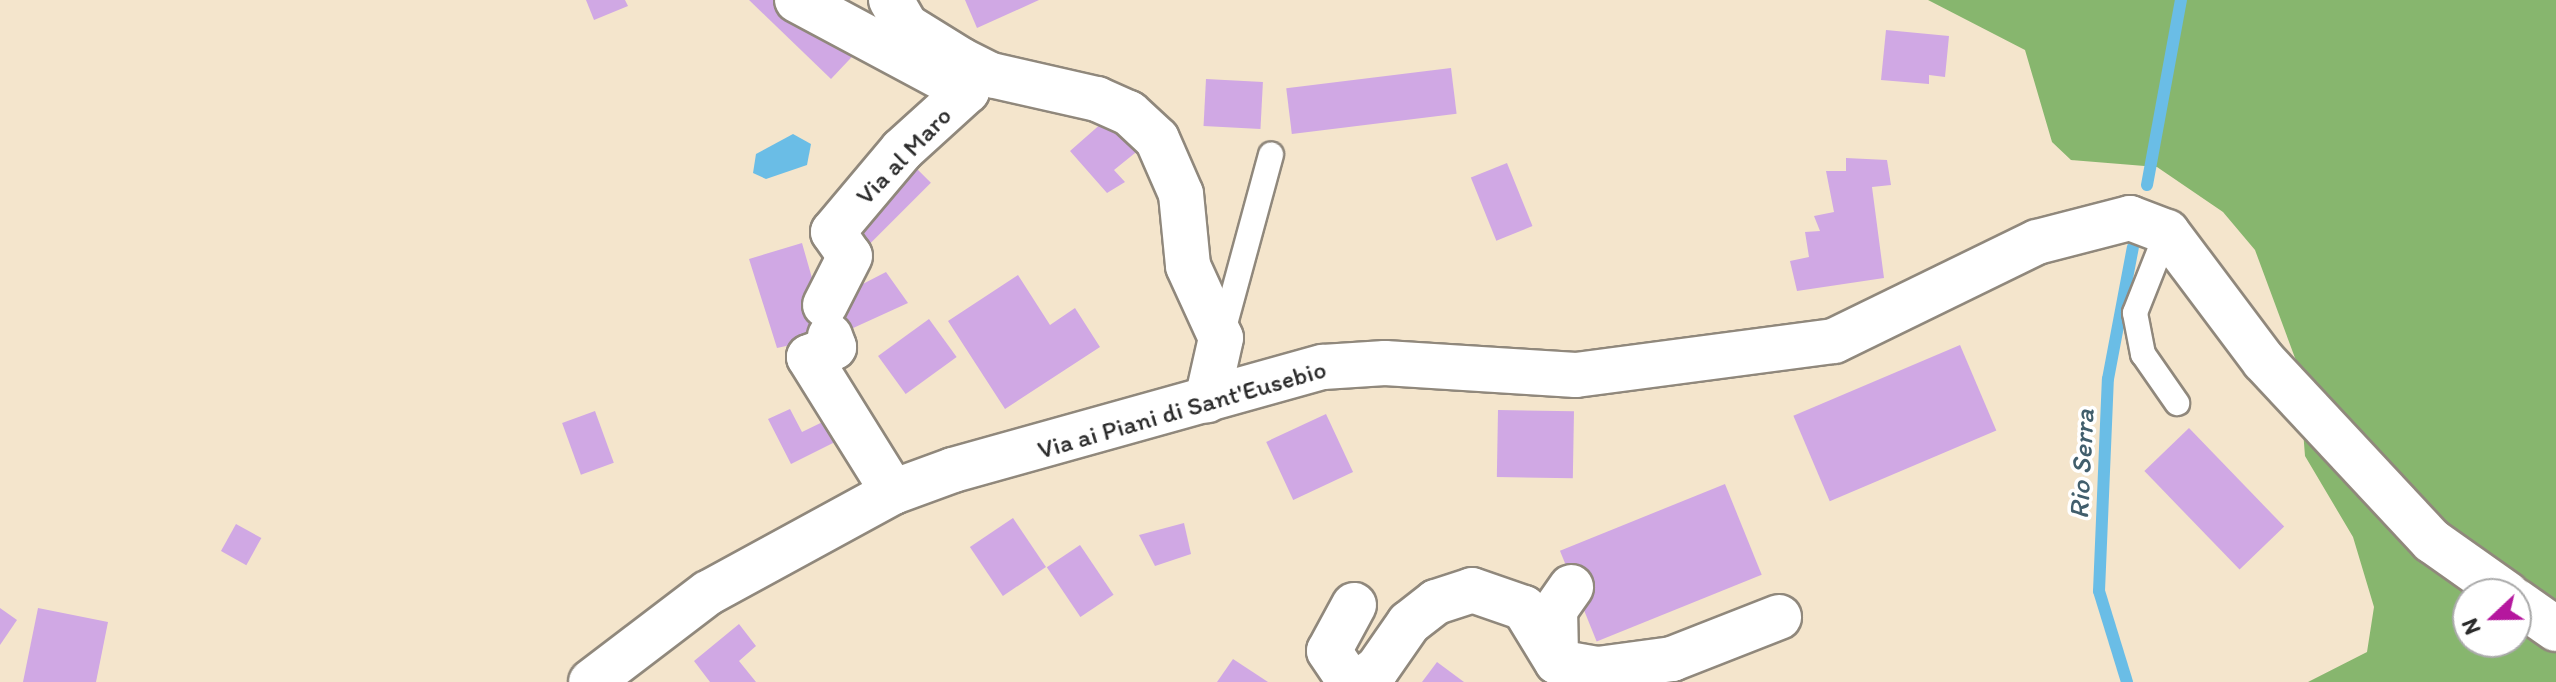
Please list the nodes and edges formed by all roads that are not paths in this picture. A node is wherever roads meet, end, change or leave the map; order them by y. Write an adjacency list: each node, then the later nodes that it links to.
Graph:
1 (797, 0): 8 (street, Via al Maro)
2 (891, 0): 5 (street)
3 (1271, 155): 5 (lane)
4 (2167, 232): 6 (street, Via ai Piani di Sant'Eusebio); 7 (lane); 9 (street)
5 (1221, 338): 6 (street)
6 (1207, 400): 8 (street, Via ai Piani di Sant'Eusebio)
7 (2177, 403)
8 (893, 492): 16 (street, Via ai Piani di Sant'Eusebio)
9 (2486, 578)
10 (1571, 587): 15 (street)
11 (1354, 605): 15 (street)
12 (2532, 612): 14 (street)
13 (1779, 617): 15 (street)
14 (2556, 629)
15 (1554, 675)
16 (591, 682)

